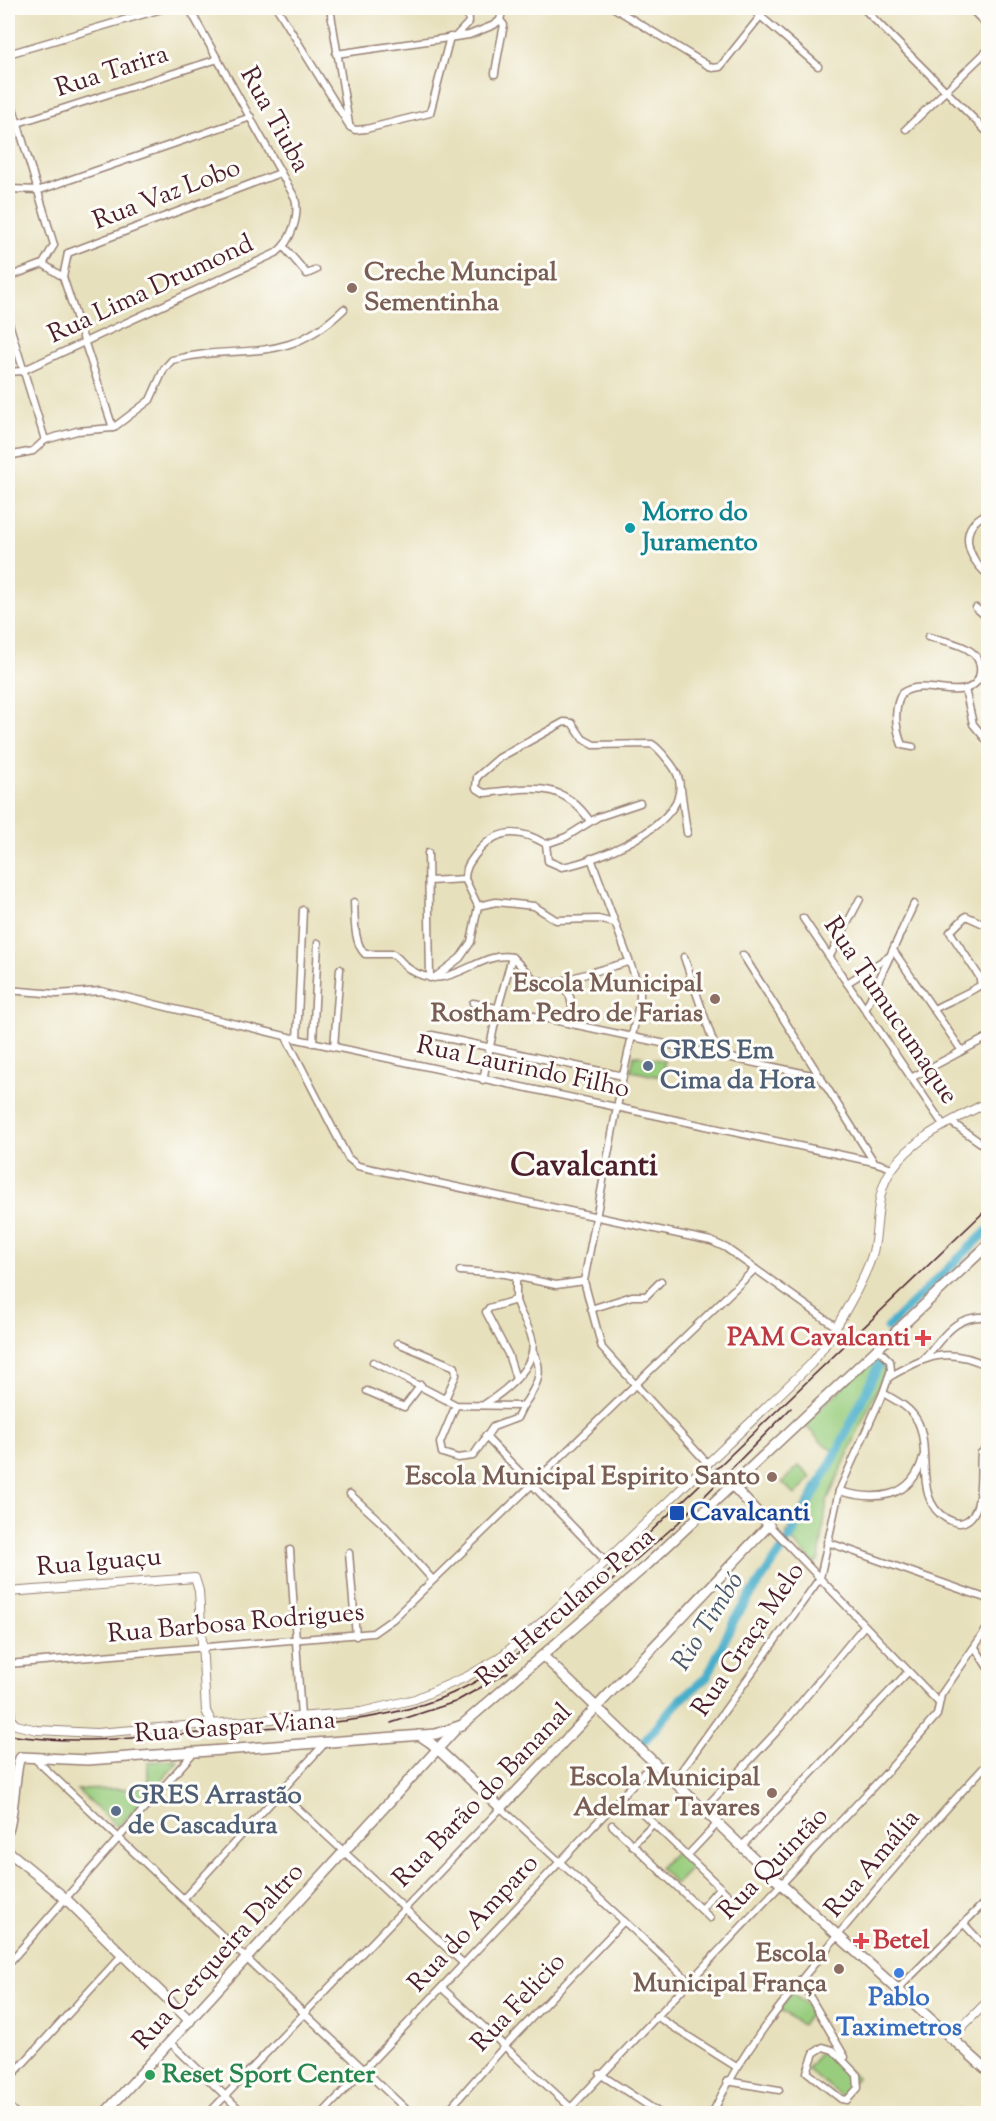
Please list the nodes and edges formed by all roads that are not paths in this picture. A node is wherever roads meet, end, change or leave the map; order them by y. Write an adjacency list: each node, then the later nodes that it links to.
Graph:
1 (165, 8): 17 (street)
2 (189, 8): 19 (street, Rua Tiuba)
3 (277, 8): 26 (street)
4 (330, 8): 18 (street)
5 (468, 8): 15 (street)
6 (503, 8): 13 (street)
7 (614, 8): 12 (street)
8 (751, 8): 12 (street)
9 (767, 8): 12 (street)
10 (863, 8): 22 (street)
11 (970, 8): 14 (street)
12 (761, 14): 20 (street)
13 (500, 20): 15 (street); 21 (street)
14 (988, 26)
15 (453, 36): 18 (street); 26 (street)
16 (988, 50): 22 (street)
17 (8, 54)
18 (336, 54): 26 (street)
19 (218, 59): 24 (street, Rua Tiuba); 25 (street, Rua Tarira)
20 (818, 66)
21 (495, 74)
22 (948, 91): 27 (street); 28 (street)
23 (8, 92): 25 (street)
24 (251, 117): 29 (street, Rua Tiuba); 31 (street)
25 (18, 123): 31 (street)
26 (350, 127)
27 (906, 129)
28 (988, 133)
29 (280, 173): 33 (street, Rua Tiuba); 34 (street, Rua Vaz Lobo)
30 (8, 189): 31 (street)
31 (40, 190): 32 (street)
32 (54, 245): 34 (street); 35 (street)
33 (284, 248): 36 (street); 41 (street, Rua Lima Drumond)
34 (68, 253): 38 (street)
35 (43, 264): 37 (street); 38 (street)
36 (316, 270)
37 (8, 277)
38 (63, 277): 41 (street)
39 (344, 309): 44 (street)
40 (8, 320): 42 (street)
41 (85, 340): 42 (street, Rua Lima Drumond); 44 (street)
42 (22, 371): 43 (street, Rua Lima Drumond); 45 (street)
43 (8, 372)
44 (113, 428): 45 (street)
45 (45, 440): 46 (street)
46 (8, 456)
47 (988, 513): 48 (street)
48 (988, 574)
49 (976, 608): 50 (street)
50 (988, 618)
51 (928, 637): 52 (street)
52 (965, 689): 53 (street); 54 (street)
53 (988, 742)
54 (913, 747)
55 (680, 787): 57 (street); 58 (street); 61 (street)
56 (640, 803): 57 (street)
57 (590, 821): 59 (street)
58 (687, 833)
59 (546, 844): 61 (street); 62 (street)
60 (428, 853): 63 (street)
61 (591, 858): 70 (street)
62 (465, 879): 63 (street); 67 (street)
63 (429, 881): 80 (street)
64 (860, 899): 75 (street)
65 (354, 902): 80 (street)
66 (914, 904): 73 (street)
67 (477, 906): 70 (street); 80 (street)
68 (303, 910): 93 (street)
69 (803, 918): 75 (street, Rua Tumucumaque)
70 (614, 923): 78 (street)
71 (988, 926): 86 (street)
72 (318, 943): 94 (street)
73 (892, 953): 82 (street); 86 (street); 87 (street)
74 (743, 955): 100 (street)
75 (830, 956): 82 (street, Rua Tumucumaque)
76 (512, 957): 80 (street); 81 (street); 85 (street)
77 (684, 957): 98 (street)
78 (628, 962): 81 (street); 92 (street)
79 (340, 969): 95 (street)
80 (432, 978)
81 (557, 982): 88 (street)
82 (847, 983): 87 (street, Rua Tumucumaque)
83 (8, 990): 91 (street, Rua Laurindo Filho)
84 (473, 1003): 85 (street)
85 (498, 1008): 88 (street); 96 (street)
86 (934, 1009): 97 (street)
87 (865, 1010): 101 (street, Rua Tumucumaque)
88 (576, 1025): 92 (street)
89 (432, 1035): 96 (street)
90 (988, 1036): 97 (street)
91 (286, 1037): 93 (street, Rua Laurindo Filho); 109 (street)
92 (631, 1037): 98 (street); 99 (street)
93 (297, 1039): 94 (street, Rua Laurindo Filho)
94 (313, 1043): 95 (street, Rua Laurindo Filho)
95 (334, 1047): 102 (street, Rua Laurindo Filho)
96 (490, 1047): 99 (street); 102 (street)
97 (962, 1051): 101 (street)
98 (718, 1056): 100 (street)
99 (623, 1076): 104 (street)
100 (821, 1077): 107 (street)
101 (911, 1078): 105 (street, Rua Tumucumaque)
102 (483, 1080): 104 (street, Rua Laurindo Filho)
103 (988, 1102): 105 (street)
104 (617, 1108): 107 (street, Rua Laurindo Filho); 109 (street)
105 (948, 1124): 106 (street); 108 (street)
106 (988, 1148)
107 (874, 1162): 108 (street, Rua Laurindo Filho)
108 (892, 1168): 119 (street)
109 (596, 1217): 111 (street); 114 (street)
110 (988, 1245): 121 (main road, Rua Herculano Pena)
111 (755, 1269): 119 (street); 128 (street, Rua Barbosa Rodrigues)
112 (460, 1271): 113 (street)
113 (516, 1276): 114 (street); 116 (street)
114 (584, 1281): 117 (street)
115 (661, 1281): 117 (street)
116 (516, 1300): 122 (street); 127 (street)
117 (591, 1309): 128 (street)
118 (988, 1317): 123 (street)
119 (835, 1326): 139 (street)
120 (398, 1343): 132 (street)
121 (877, 1348): 126 (street); 141 (main road, Rua Herculano Pena)
122 (533, 1352): 127 (street); 135 (street)
123 (924, 1358): 125 (street); 126 (street)
124 (373, 1362): 129 (street)
125 (988, 1366)
126 (889, 1377): 131 (street, Rua Graça Melo)
127 (516, 1379): 133 (street)
128 (634, 1384): 139 (street); 140 (street, Rua Barbosa Rodrigues)
129 (421, 1385): 130 (street); 132 (street)
130 (367, 1391)
131 (883, 1393): 138 (street); 142 (street, Rua Graça Melo)
132 (446, 1397): 134 (street)
133 (485, 1404): 134 (street); 135 (street)
134 (456, 1405): 136 (street)
135 (523, 1406): 136 (street)
136 (485, 1436): 140 (street)
137 (988, 1453): 138 (street)
138 (923, 1456): 142 (street)
139 (708, 1464): 148 (street)
140 (533, 1485): 148 (street); 150 (street, Rua Barbosa Rodrigues)
141 (733, 1486): 144 (main road); 159 (main road, Rua Herculano Pena)
142 (839, 1491): 145 (street, Rua Graça Melo)
143 (350, 1494): 150 (street)
144 (769, 1525): 149 (street); 164 (main road, Rua Barão do Bananal)
145 (827, 1542): 149 (street, Rua Graça Melo); 152 (street)
146 (290, 1550): 156 (street)
147 (349, 1553): 155 (street)
148 (606, 1561): 166 (street)
149 (820, 1578): 153 (street); 177 (street, Rua Graça Melo)
150 (432, 1579): 155 (street, Rua Barbosa Rodrigues)
151 (8, 1592): 157 (street, Rua Iguaçu)
152 (988, 1599)
153 (864, 1626): 162 (street); 181 (street)
154 (988, 1628): 158 (street, Rua Quintão)
155 (356, 1636): 156 (street, Rua Barbosa Rodrigues)
156 (296, 1641): 157 (street, Rua Barbosa Rodrigues); 166 (street)
157 (202, 1648): 160 (street, Rua Barbosa Rodrigues); 165 (street)
158 (976, 1649): 161 (street); 163 (street, Rua Quintão)
159 (543, 1656): 164 (main road); 169 (main road, Rua Herculano Pena)
160 (8, 1663): 168 (street)
161 (988, 1668)
162 (908, 1672): 163 (street); 188 (street)
163 (938, 1702): 193 (street, Rua Quintão)
164 (597, 1706): 175 (main road); 180 (main road, Rua Barão do Bananal)
165 (206, 1708): 167 (street); 168 (street)
166 (301, 1717): 167 (street)
167 (212, 1723): 168 (street)
168 (194, 1725)
169 (457, 1728): 170 (main road, Rua Gaspar Viana); 172 (main road, Rua Cerqueira Daltro)
170 (419, 1735): 171 (main road, Rua Gaspar Viana); 172 (main road)
171 (326, 1742): 173 (main road, Rua Gaspar Viana); 178 (street)
172 (437, 1749): 180 (main road); 190 (main road, Rua Cerqueira Daltro)
173 (194, 1752): 174 (main road, Rua Gaspar Viana); 186 (street)
174 (34, 1757): 185 (main road, Rua Gaspar Viana); 186 (street)
175 (654, 1762): 177 (main road); 192 (street, Rua do Amparo)
176 (988, 1763): 204 (street, Rua Amália)
177 (674, 1781): 181 (main road)
178 (280, 1792): 190 (street); 196 (street)
179 (632, 1803): 183 (street)
180 (501, 1808): 192 (street); 199 (street, Rua Barão do Bananal)
181 (704, 1809): 182 (main road)
182 (718, 1822): 188 (main road); 191 (street)
183 (653, 1824): 187 (street); 191 (street)
184 (612, 1825): 187 (street)
185 (8, 1831)
186 (120, 1839): 196 (street); 197 (street)
187 (633, 1845): 200 (street)
188 (742, 1846): 193 (main road)
189 (8, 1851): 197 (main road)
190 (343, 1852): 199 (street); 207 (main road, Rua Cerqueira Daltro)
191 (687, 1856): 194 (street)
192 (559, 1861): 202 (street); 209 (street, Rua do Amparo)
193 (782, 1884): 204 (main road); 211 (street, Rua Quintão)
194 (720, 1887): 195 (street); 200 (street)
195 (729, 1896)
196 (185, 1897): 207 (street)
197 (66, 1899): 206 (main road); 208 (street)
198 (988, 1899): 203 (street)
199 (405, 1909): 209 (street); 215 (street, Rua Barão do Bananal)
200 (701, 1909): 201 (street)
201 (710, 1918)
202 (624, 1921): 211 (street); 220 (street, Rua Felicio)
203 (964, 1924): 205 (street); 213 (street)
204 (838, 1935): 210 (street, Rua Amália); 213 (main road)
205 (988, 1950)
206 (123, 1954): 217 (main road); 227 (street)
207 (248, 1957): 215 (street); 217 (main road, Rua Cerqueira Daltro)
208 (8, 1964)
209 (464, 1964): 212 (street, Rua do Amparo)
210 (801, 1980): 222 (street, Rua Amália); 223 (street)
211 (689, 1981): 216 (street, Rua Quintão)
212 (442, 1988): 220 (street); 225 (street, Rua do Amparo)
213 (898, 1989): 218 (main road)
214 (988, 2001): 218 (street)
215 (305, 2014): 225 (street); 230 (street, Rua Barão do Bananal)
216 (656, 2016): 222 (street); 226 (street, Rua Quintão)
217 (190, 2021): 219 (main road, Rua Cerqueira Daltro)
218 (950, 2039): 224 (main road)
219 (170, 2042): 230 (street); 233 (main road, Rua Cerqueira Daltro)
220 (504, 2047): 232 (street); 239 (street, Rua Felicio)
221 (988, 2058): 224 (street)
222 (735, 2066): 228 (street, Rua Amália)
223 (850, 2066): 223 (street)
224 (985, 2068)
225 (362, 2070): 237 (street, Rua do Amparo); 238 (street)
226 (600, 2074): 232 (street, Rua Quintão); 241 (street)
227 (8, 2080)
228 (727, 2081): 229 (street); 242 (street, Rua Amália)
229 (779, 2090)
230 (225, 2096): 235 (street, Rua Barão do Bananal); 236 (street)
231 (8, 2106): 234 (street)
232 (571, 2108): 240 (street, Rua Quintão)
233 (107, 2112)
234 (15, 2114)
235 (208, 2114)
236 (244, 2114)
237 (322, 2114)
238 (411, 2114)
239 (445, 2114)
240 (565, 2114)
241 (661, 2114)
242 (712, 2114)
243 (953, 2114): 244 (street)
244 (967, 2114)

